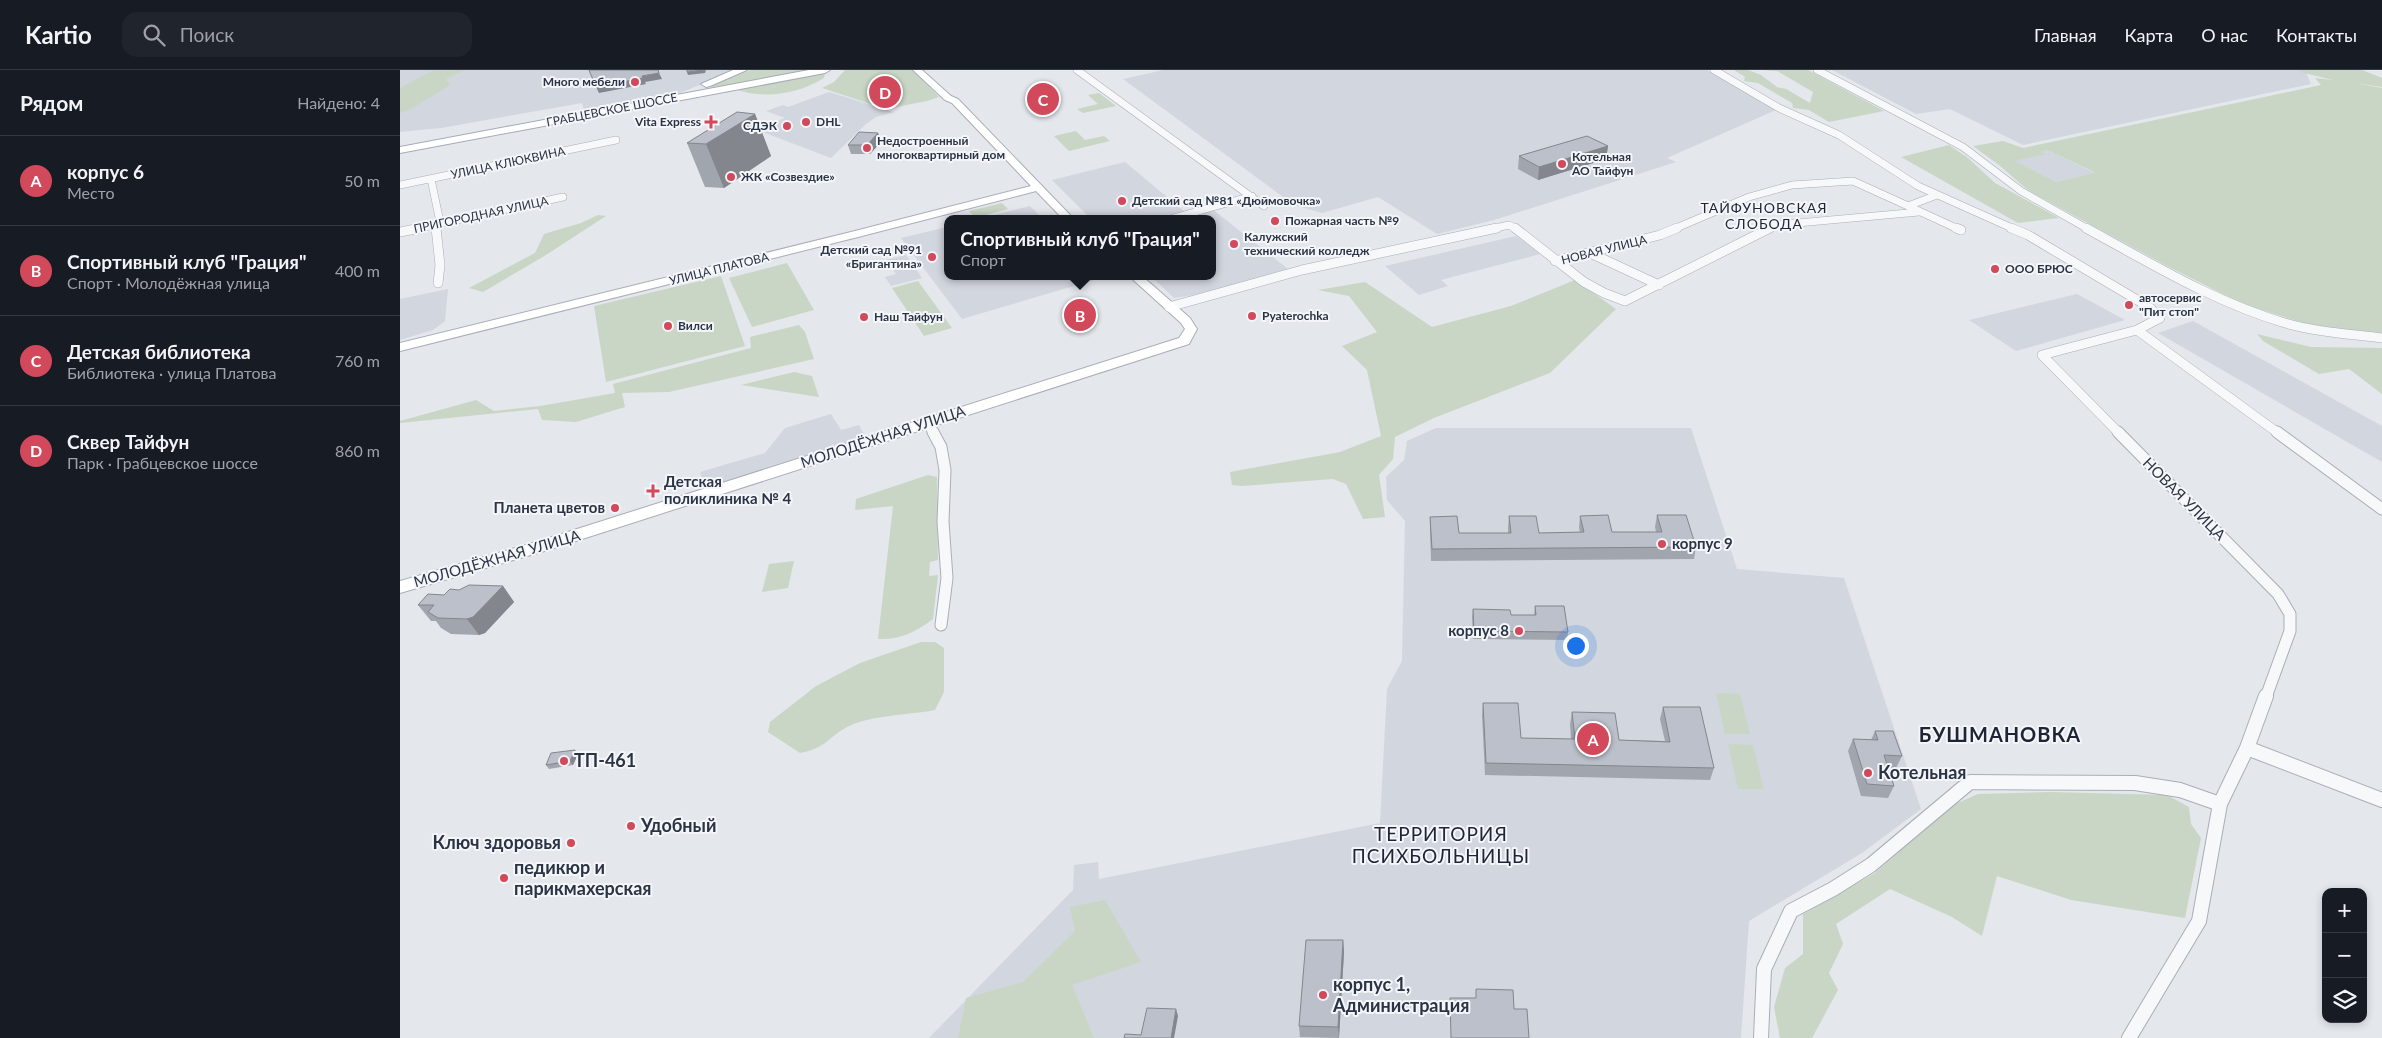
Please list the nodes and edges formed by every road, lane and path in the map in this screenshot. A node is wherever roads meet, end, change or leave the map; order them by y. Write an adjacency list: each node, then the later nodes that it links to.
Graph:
1 (742, 70): 7 (main road)
2 (825, 70): 7 (main road, ГРАБЦЕВСКОЕ ШОССЕ)
3 (917, 70): 12 (street)
4 (1077, 70): 14 (street)
5 (1714, 70): 13 (street, НОВАЯ УЛИЦА)
6 (1816, 70): 31 (street)
7 (695, 94): 9 (main road, ГРАБЦЕВСКОЕ ШОССЕ)
8 (616, 140): 10 (street, УЛИЦА КЛЮКВИНА)
9 (400, 150)
10 (431, 179): 11 (street, УЛИЦА КЛЮКВИНА); 21 (street)
11 (400, 185)
12 (1038, 187): 19 (street); 32 (street, УЛИЦА ПЛАТОВА)
13 (1938, 195): 17 (street); 30 (street, НОВАЯ УЛИЦА)
14 (1252, 196): 16 (street); 20 (street)
15 (563, 197): 21 (street, ПРИГОРОДНАЯ УЛИЦА)
16 (1264, 206)
17 (1908, 206): 18 (street, НОВАЯ УЛИЦА); 24 (street, НОВАЯ УЛИЦА)
18 (1919, 212): 22 (street, НОВАЯ УЛИЦА); 28 (street, НОВАЯ УЛИЦА)
19 (1065, 215)
20 (1184, 215)
21 (436, 225): 23 (street, ПРИГОРОДНАЯ УЛИЦА); 27 (street)
22 (1961, 230)
23 (400, 232)
24 (1590, 253): 25 (street, НОВАЯ УЛИЦА); 28 (street)
25 (1555, 261): 28 (street, НОВАЯ УЛИЦА); 29 (street)
26 (1139, 280): 29 (street)
27 (438, 283)
28 (1659, 285)
29 (1169, 307): 33 (street, МОЛОДЁЖНАЯ УЛИЦА)
30 (2137, 330): 34 (street); 37 (street, НОВАЯ УЛИЦА)
31 (2382, 338)
32 (400, 347)
33 (927, 422): 35 (street, МОЛОДЁЖНАЯ УЛИЦА); 36 (street)
34 (2382, 509)
35 (400, 587)
36 (941, 625)
37 (2247, 748): 38 (street); 39 (street, НОВАЯ УЛИЦА)
38 (2382, 800)
39 (2220, 804): 40 (street); 41 (street, НОВАЯ УЛИЦА)
40 (1761, 1038)
41 (2129, 1038)

